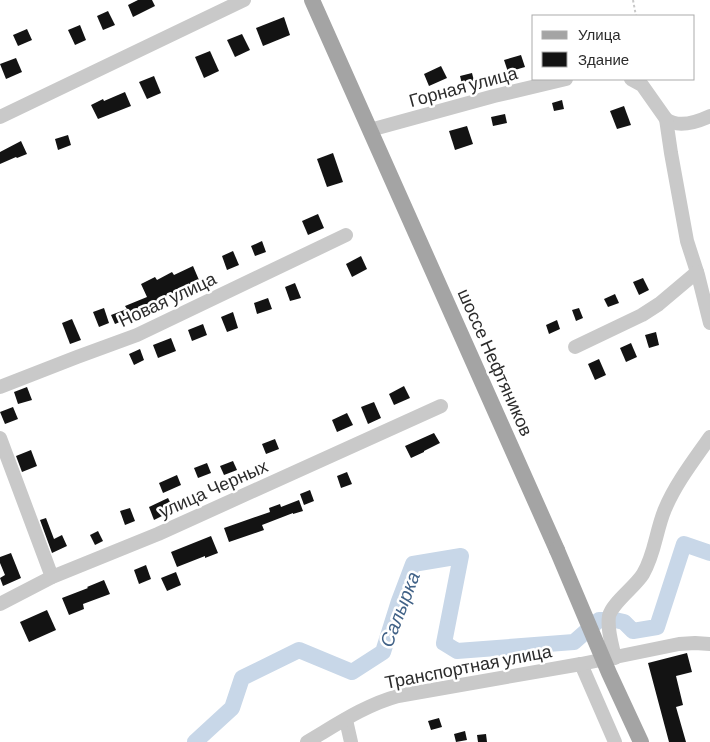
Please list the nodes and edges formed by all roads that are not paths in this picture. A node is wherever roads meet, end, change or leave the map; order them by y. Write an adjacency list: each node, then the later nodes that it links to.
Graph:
1 (244, 0): 6 (street)
2 (312, 0): 8 (main road, шоссе Нефтяников)
3 (562, 80): 8 (street, Горная улица)
4 (633, 80): 7 (street)
5 (710, 116): 7 (street)
6 (0, 118)
7 (666, 118): 10 (street)
8 (370, 130): 26 (main road, шоссе Нефтяников, bridge)
9 (346, 235): 13 (street, Новая улица)
10 (701, 274): 11 (street); 12 (street)
11 (710, 323)
12 (575, 347)
13 (0, 387)
14 (441, 406): 17 (street, улица Черных)
15 (710, 437): 20 (street)
16 (0, 438): 17 (street)
17 (52, 577): 18 (street, улица Черных)
18 (0, 604)
19 (710, 644): 20 (street, Транспортная улица)
20 (615, 658): 21 (street, Транспортная улица)
21 (581, 664): 22 (street, Транспортная улица); 25 (street)
22 (346, 720): 23 (street, Транспортная улица); 24 (street)
23 (307, 742)
24 (351, 742)
25 (615, 742)
26 (641, 742)

